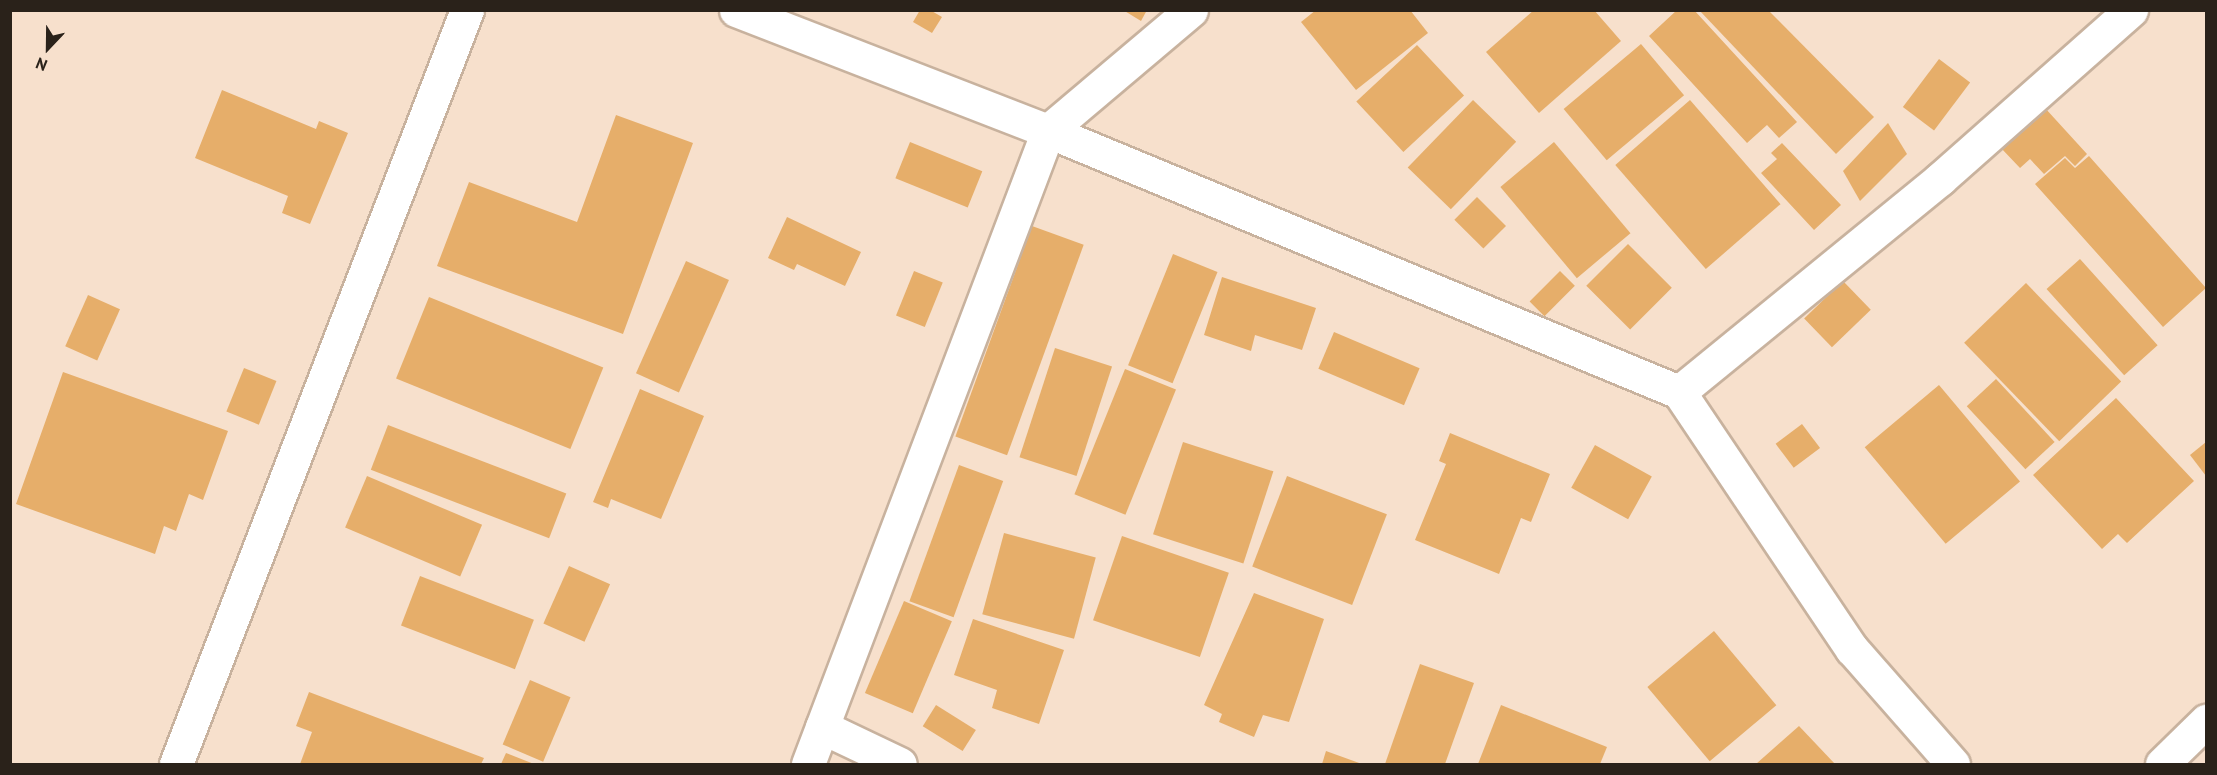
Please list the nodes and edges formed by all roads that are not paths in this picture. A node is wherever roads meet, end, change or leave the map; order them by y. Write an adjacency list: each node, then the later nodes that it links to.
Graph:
1 (467, 10): 9 (street)
2 (736, 10): 5 (street)
3 (1191, 10): 5 (street)
4 (2131, 10): 6 (street)
5 (1048, 131): 6 (street); 8 (street)
6 (1679, 392): 12 (street)
7 (2206, 721): 13 (street)
8 (822, 727): 10 (street); 11 (street)
9 (176, 765)
10 (808, 765)
11 (900, 765)
12 (1953, 765)
13 (2162, 765)

